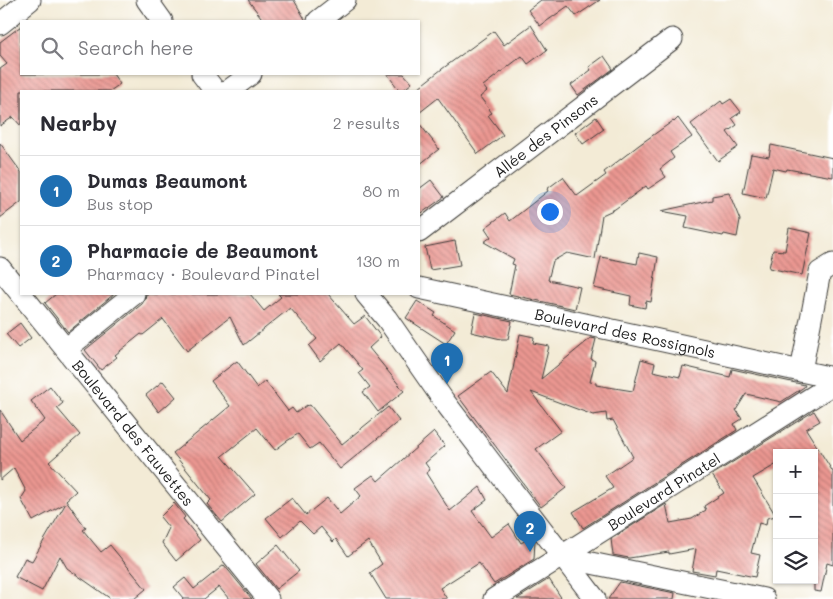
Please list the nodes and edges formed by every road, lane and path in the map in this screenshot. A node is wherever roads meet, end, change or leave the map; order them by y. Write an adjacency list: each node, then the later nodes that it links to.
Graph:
1 (30, 0): 6 (street)
2 (147, 0): 4 (street)
3 (345, 0): 5 (street)
4 (161, 20)
5 (319, 20)
6 (0, 24)
7 (672, 39): 12 (street, Allée des Pinsons)
8 (203, 75): 10 (street)
9 (249, 75): 11 (street)
10 (214, 90)
11 (229, 90)
12 (420, 231)
13 (833, 264): 21 (street)
14 (0, 268): 16 (street, Boulevard des Fauvettes)
15 (420, 288): 21 (street, Boulevard des Rossignols)
16 (20, 293)
17 (22, 295): 20 (street, Boulevard des Fauvettes)
18 (133, 295): 20 (street)
19 (367, 295): 24 (street)
20 (66, 349): 26 (street, Boulevard des Fauvettes)
21 (801, 371): 22 (street, Boulevard des Rossignols)
22 (833, 378)
23 (833, 384): 24 (street, Boulevard Pinatel)
24 (562, 557): 25 (street); 27 (street, Boulevard Pinatel); 28 (street)
25 (615, 567): 28 (street); 29 (street)
26 (268, 599)
27 (494, 599)
28 (594, 599)
29 (764, 599)

